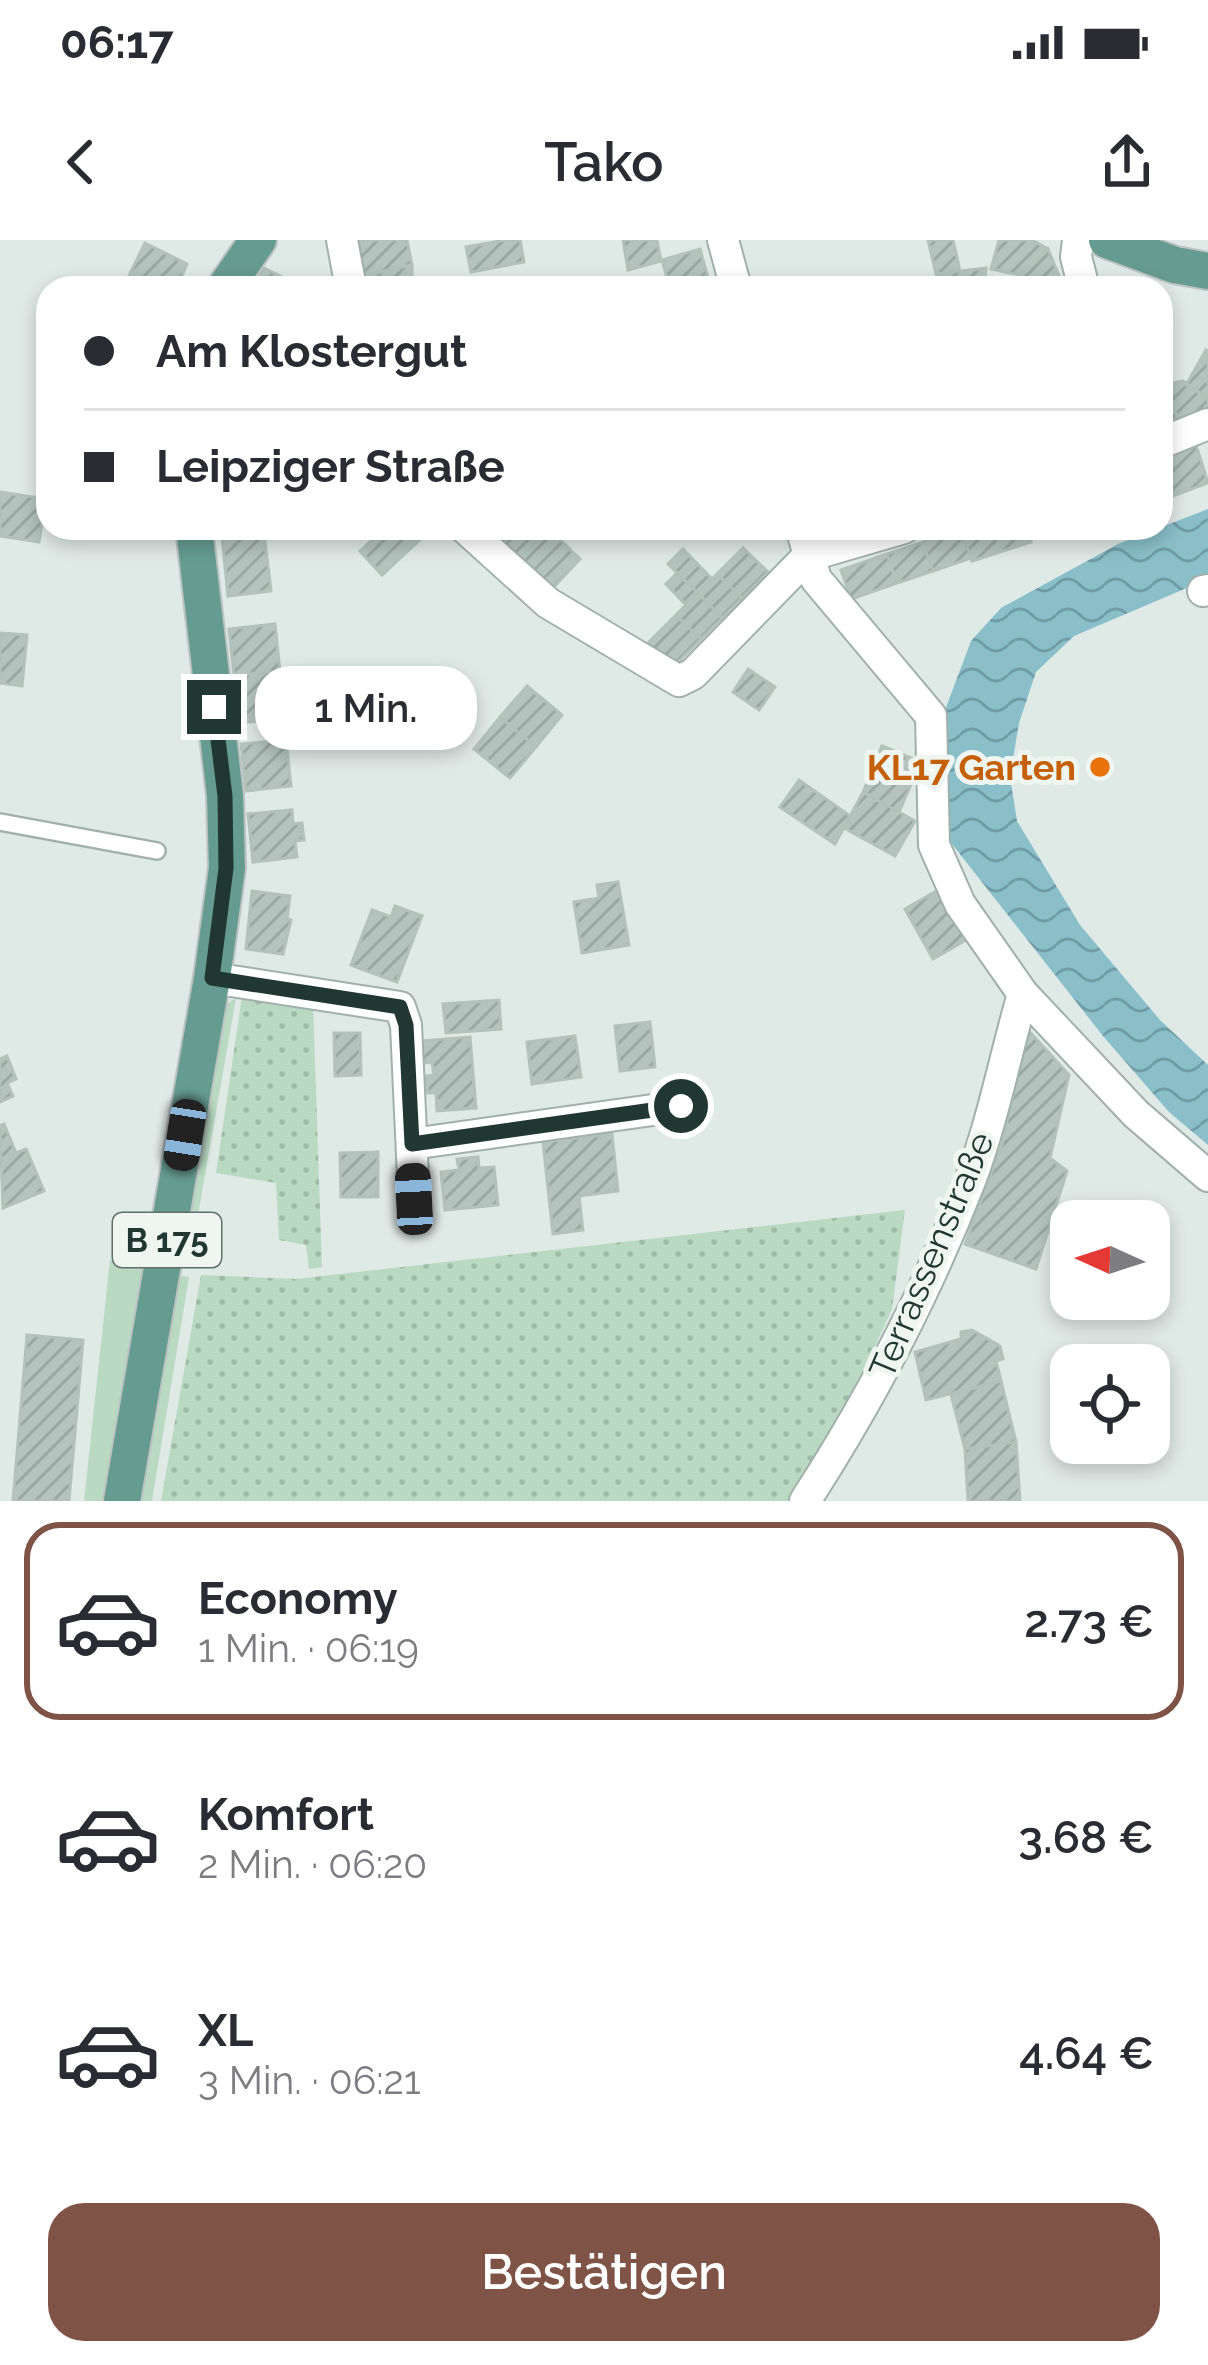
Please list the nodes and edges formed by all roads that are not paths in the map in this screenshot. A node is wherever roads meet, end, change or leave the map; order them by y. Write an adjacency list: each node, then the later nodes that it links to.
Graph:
1 (258, 240): 7 (main road)
2 (342, 240): 8 (street)
3 (723, 240): 9 (street)
4 (1078, 240): 10 (street)
5 (1107, 240): 6 (main road)
6 (1192, 268): 11 (main road)
7 (233, 276)
8 (349, 276)
9 (733, 276)
10 (1081, 276)
11 (1208, 286)
12 (1208, 424): 13 (street)
13 (1173, 438)
14 (195, 540): 19 (main road, B 175)
15 (478, 540): 16 (street)
16 (804, 542): 20 (street)
17 (0, 822): 18 (lane)
18 (157, 851)
19 (212, 978): 22 (street); 25 (main road, B 175)
20 (1023, 994): 23 (street); 26 (street, Terrassenstraße)
21 (681, 1106): 22 (street)
22 (412, 1144): 24 (street)
23 (1208, 1176)
24 (414, 1199)
25 (122, 1501)
26 (805, 1501)

